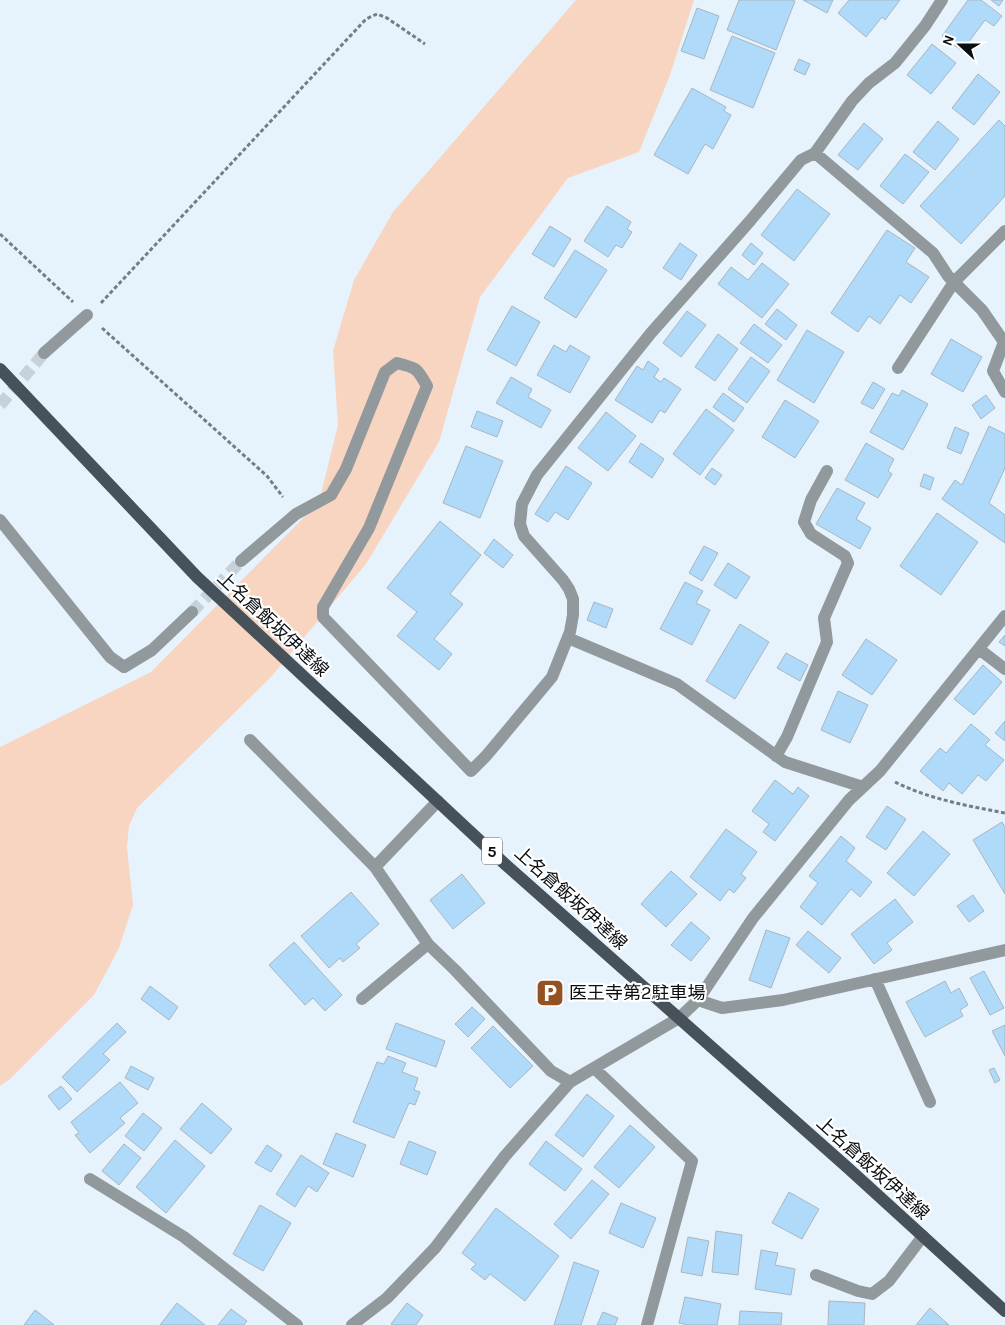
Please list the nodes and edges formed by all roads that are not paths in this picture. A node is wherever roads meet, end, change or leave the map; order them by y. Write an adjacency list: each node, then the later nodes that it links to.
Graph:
1 (942, 0): 2 (street)
2 (815, 153): 4 (street); 15 (street)
3 (1005, 231): 4 (street)
4 (954, 282): 7 (street); 9 (street)
5 (87, 314): 6 (street)
6 (44, 353)
7 (898, 368)
8 (0, 369): 21 (main road, 上名倉飯坂伊達線 / 5)
9 (1005, 392)
10 (827, 471): 19 (street)
11 (0, 520): 13 (street)
12 (241, 561): 15 (street)
13 (192, 612)
14 (1005, 616): 16 (street)
15 (568, 638): 19 (street)
16 (978, 649): 17 (street); 20 (street)
17 (1005, 669)
18 (250, 740): 22 (street)
19 (776, 756): 20 (street)
20 (863, 787): 27 (street)
21 (438, 801): 22 (street); 28 (main road, 上名倉飯坂伊達線 / 5)
22 (375, 867): 23 (street)
23 (428, 944): 26 (street); 30 (street)
24 (1005, 950): 25 (street)
25 (875, 979): 27 (street); 31 (street)
26 (362, 999)
27 (698, 1000): 28 (street)
28 (679, 1018): 29 (street); 33 (main road, 上名倉飯坂伊達線 / 5)
29 (594, 1068): 30 (street); 38 (street)
30 (570, 1082): 37 (street)
31 (930, 1102)
32 (90, 1180): 36 (street)
33 (922, 1236): 34 (street); 35 (main road, 上名倉飯坂伊達線 / 5)
34 (816, 1275)
35 (1005, 1311)
36 (297, 1325)
37 (352, 1325)
38 (647, 1325)

